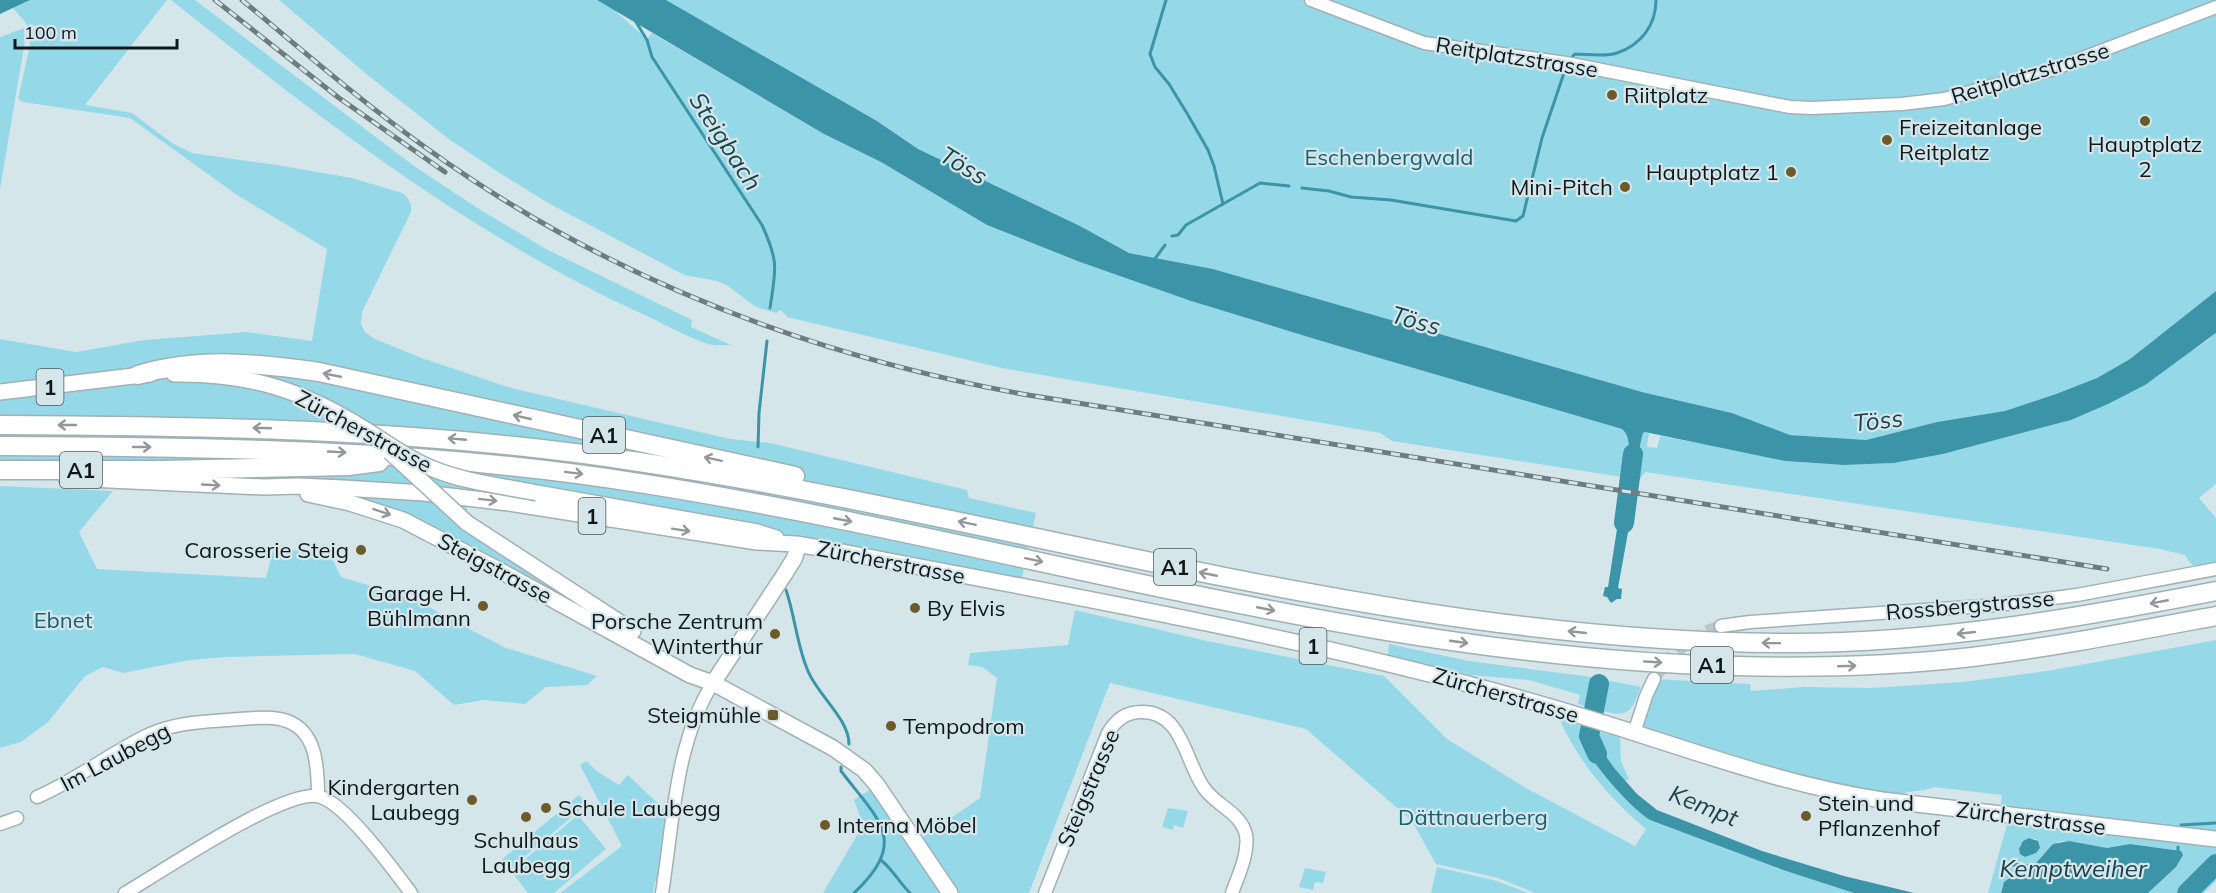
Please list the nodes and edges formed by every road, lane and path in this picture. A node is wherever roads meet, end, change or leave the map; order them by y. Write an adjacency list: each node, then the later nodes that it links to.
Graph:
1 (1311, 0): 2 (street, Reitplatzstrasse)
2 (2216, 7)
3 (138, 375): 4 (main road, Zürcherstrasse / 1); 6 (main road, Zürcherstrasse / 1); 12 (highway, A1, one-way to 3)
4 (0, 392)
5 (0, 425): 12 (highway, A1, one-way to 5)
6 (366, 430): 13 (main road, Zürcherstrasse / 1, bridge); 19 (main road, Steigstrasse, bridge)
7 (0, 446): 8 (highway, A1, one-way to 8)
8 (411, 456): 9 (highway, A1); 16 (highway, A1, one-way to 16)
9 (0, 470)
10 (0, 476): 11 (main road, Zürcherstrasse / 1, one-way to 11)
11 (264, 488): 13 (main road, Zürcherstrasse / 1, one-way to 13); 19 (main road, Steigstrasse, one-way to 19)
12 (911, 511): 15 (highway, A1, one-way to 12)
13 (797, 544): 19 (main road); 20 (main road, Zürcherstrasse / 1)
14 (2216, 569): 17 (street, Rossbergstrasse)
15 (2216, 591)
16 (2216, 616)
17 (1721, 626)
18 (1654, 679): 20 (street)
19 (713, 683): 28 (street); 29 (main road, Steigstrasse)
20 (1634, 733): 25 (main road, Zürcherstrasse / 1)
21 (318, 796): 22 (street, Im Laubegg); 26 (street); 27 (street)
22 (37, 797)
23 (17, 818): 24 (street)
24 (0, 825)
25 (2215, 839)
26 (125, 893)
27 (411, 893)
28 (662, 893)
29 (950, 893)
30 (1045, 893): 31 (street, Steigstrasse)
31 (1232, 893)

